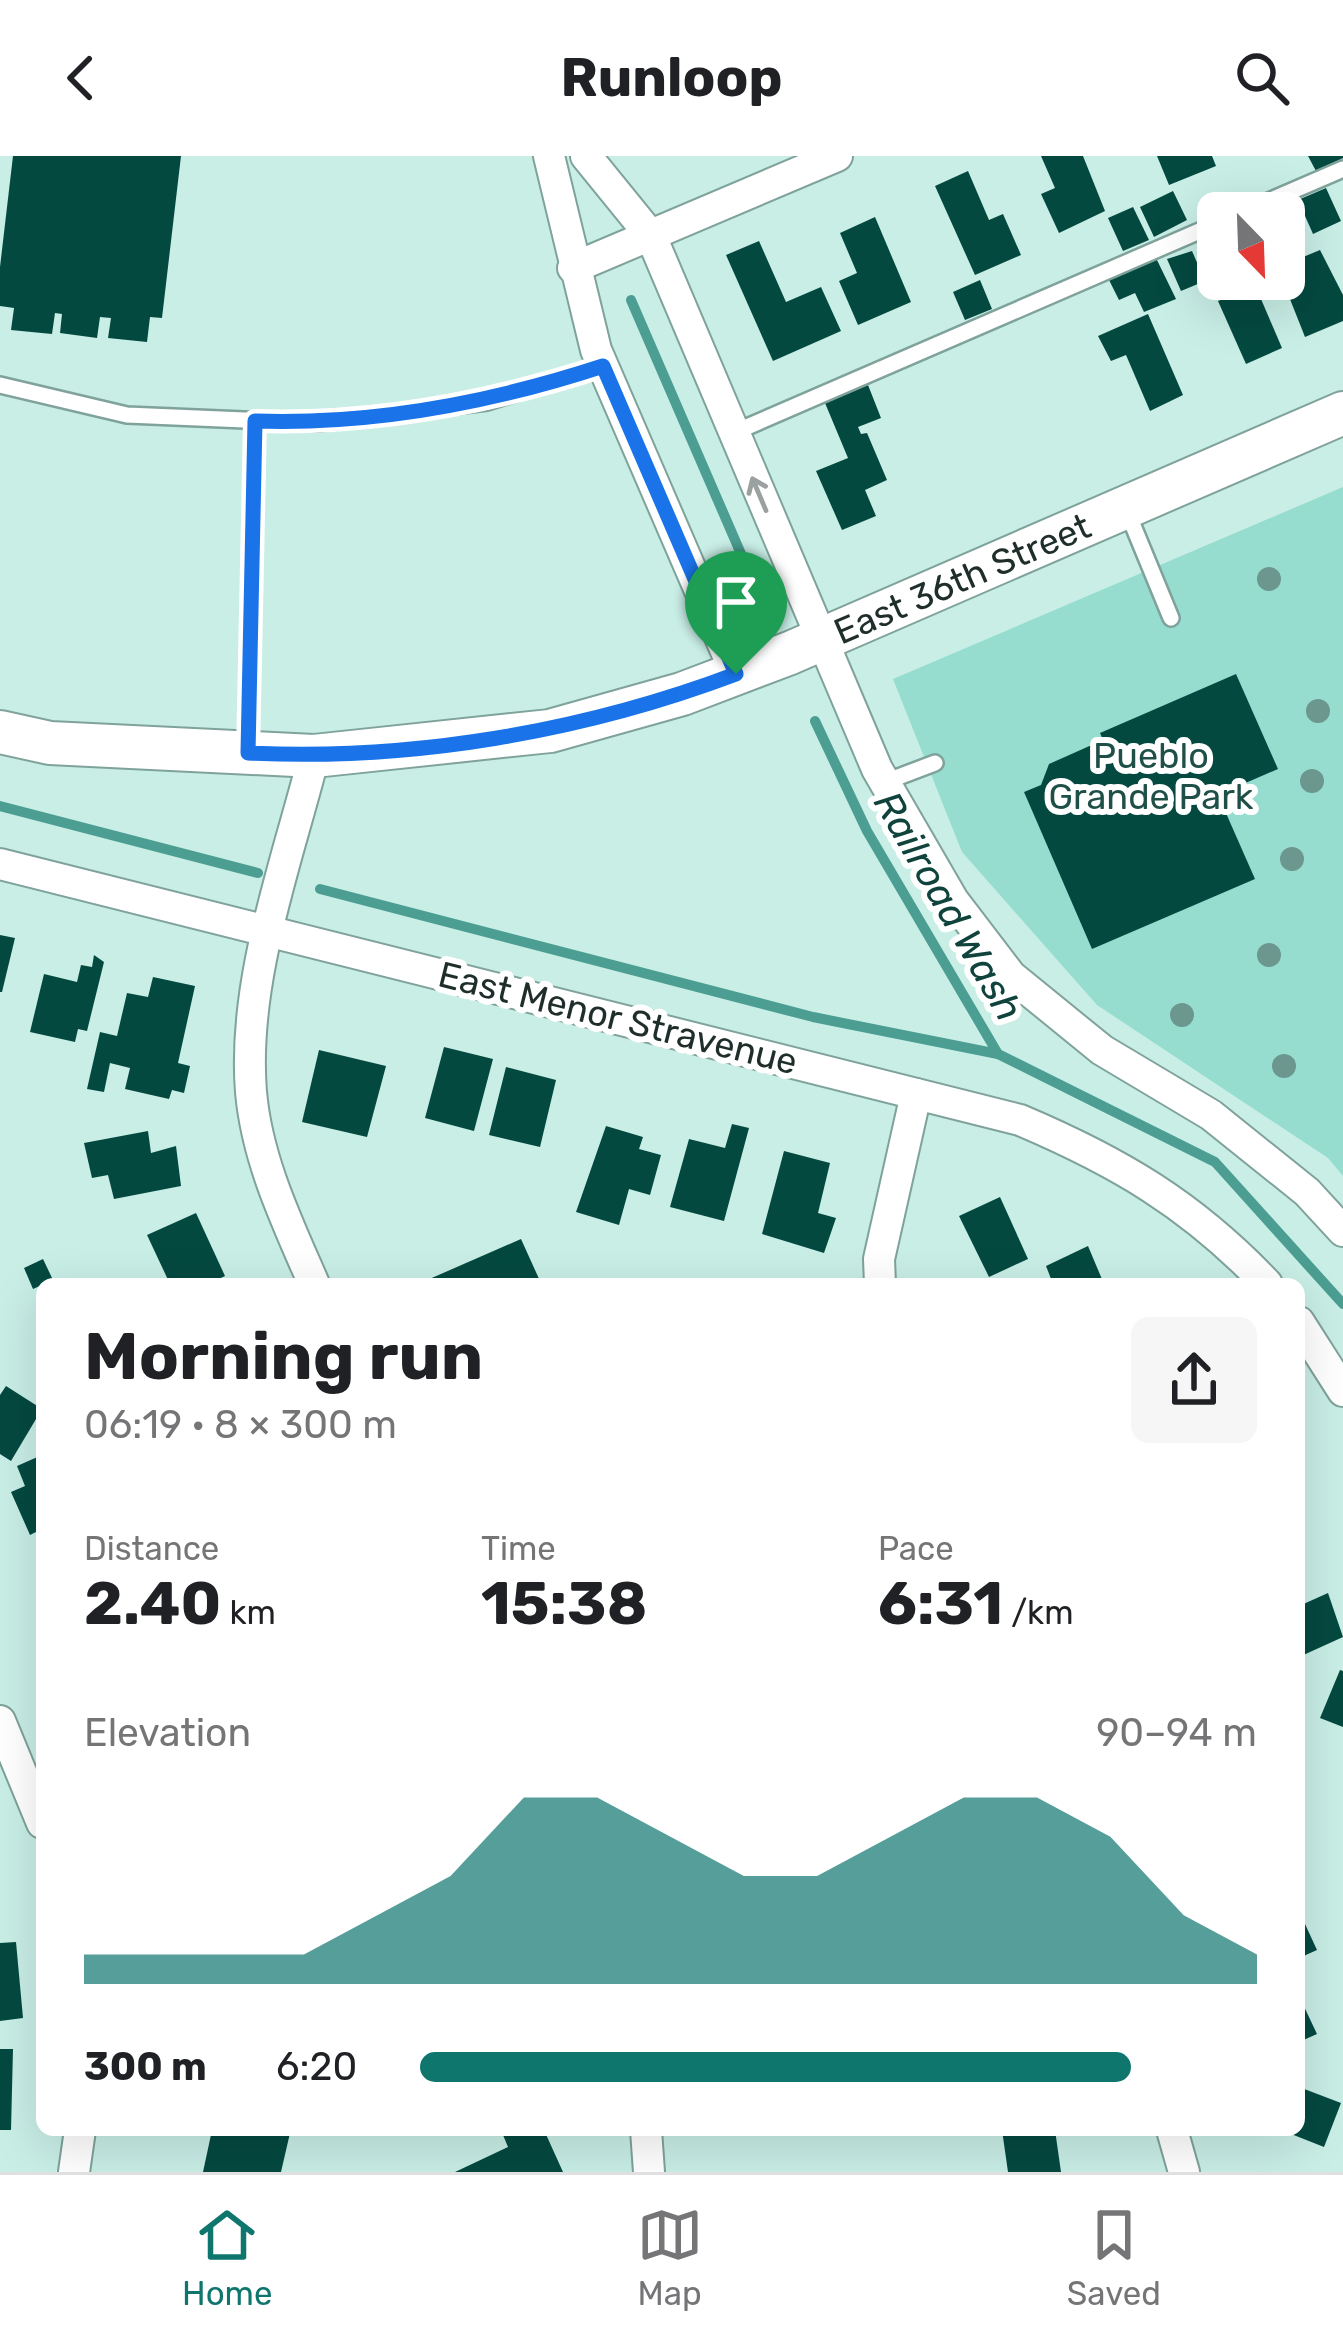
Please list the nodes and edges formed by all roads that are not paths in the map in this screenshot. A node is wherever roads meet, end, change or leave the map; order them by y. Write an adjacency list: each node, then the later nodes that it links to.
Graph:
1 (549, 156): 8 (street)
2 (586, 156): 7 (street)
3 (837, 156): 7 (street)
4 (1343, 169): 5 (lane)
5 (1290, 192)
6 (1197, 232): 13 (lane)
7 (651, 236): 8 (street); 13 (street)
8 (573, 268): 9 (street)
9 (603, 366): 12 (lane); 17 (street)
10 (0, 385): 12 (lane)
11 (1343, 413): 14 (main road, East 36th Street)
12 (255, 421): 19 (lane)
13 (734, 433): 16 (street, one-way to 13)
14 (1126, 508): 15 (lane); 16 (main road, East 36th Street)
15 (1172, 618)
16 (822, 640): 17 (main road, East 36th Street); 22 (street)
17 (736, 674): 20 (main road, East 36th Street)
18 (0, 732): 19 (main road, East 36th Street)
19 (248, 753): 20 (main road, East 36th Street)
20 (314, 756): 24 (street)
21 (935, 764): 22 (lane)
22 (885, 782): 26 (street)
23 (0, 864): 24 (street, East Menor Stravenue)
24 (271, 929): 25 (street, East Menor Stravenue); 27 (street)
25 (916, 1094): 28 (street); 29 (street, East Menor Stravenue)
26 (1343, 1231)
27 (311, 1278)
28 (880, 1278)
29 (1261, 1278)
30 (1305, 1331): 31 (street)
31 (1343, 1391)
32 (0, 1721): 33 (street)
33 (36, 1808)
34 (79, 2136): 37 (street)
35 (646, 2136): 38 (street)
36 (1174, 2136): 39 (street)
37 (74, 2172)
38 (649, 2172)
39 (1184, 2172)

